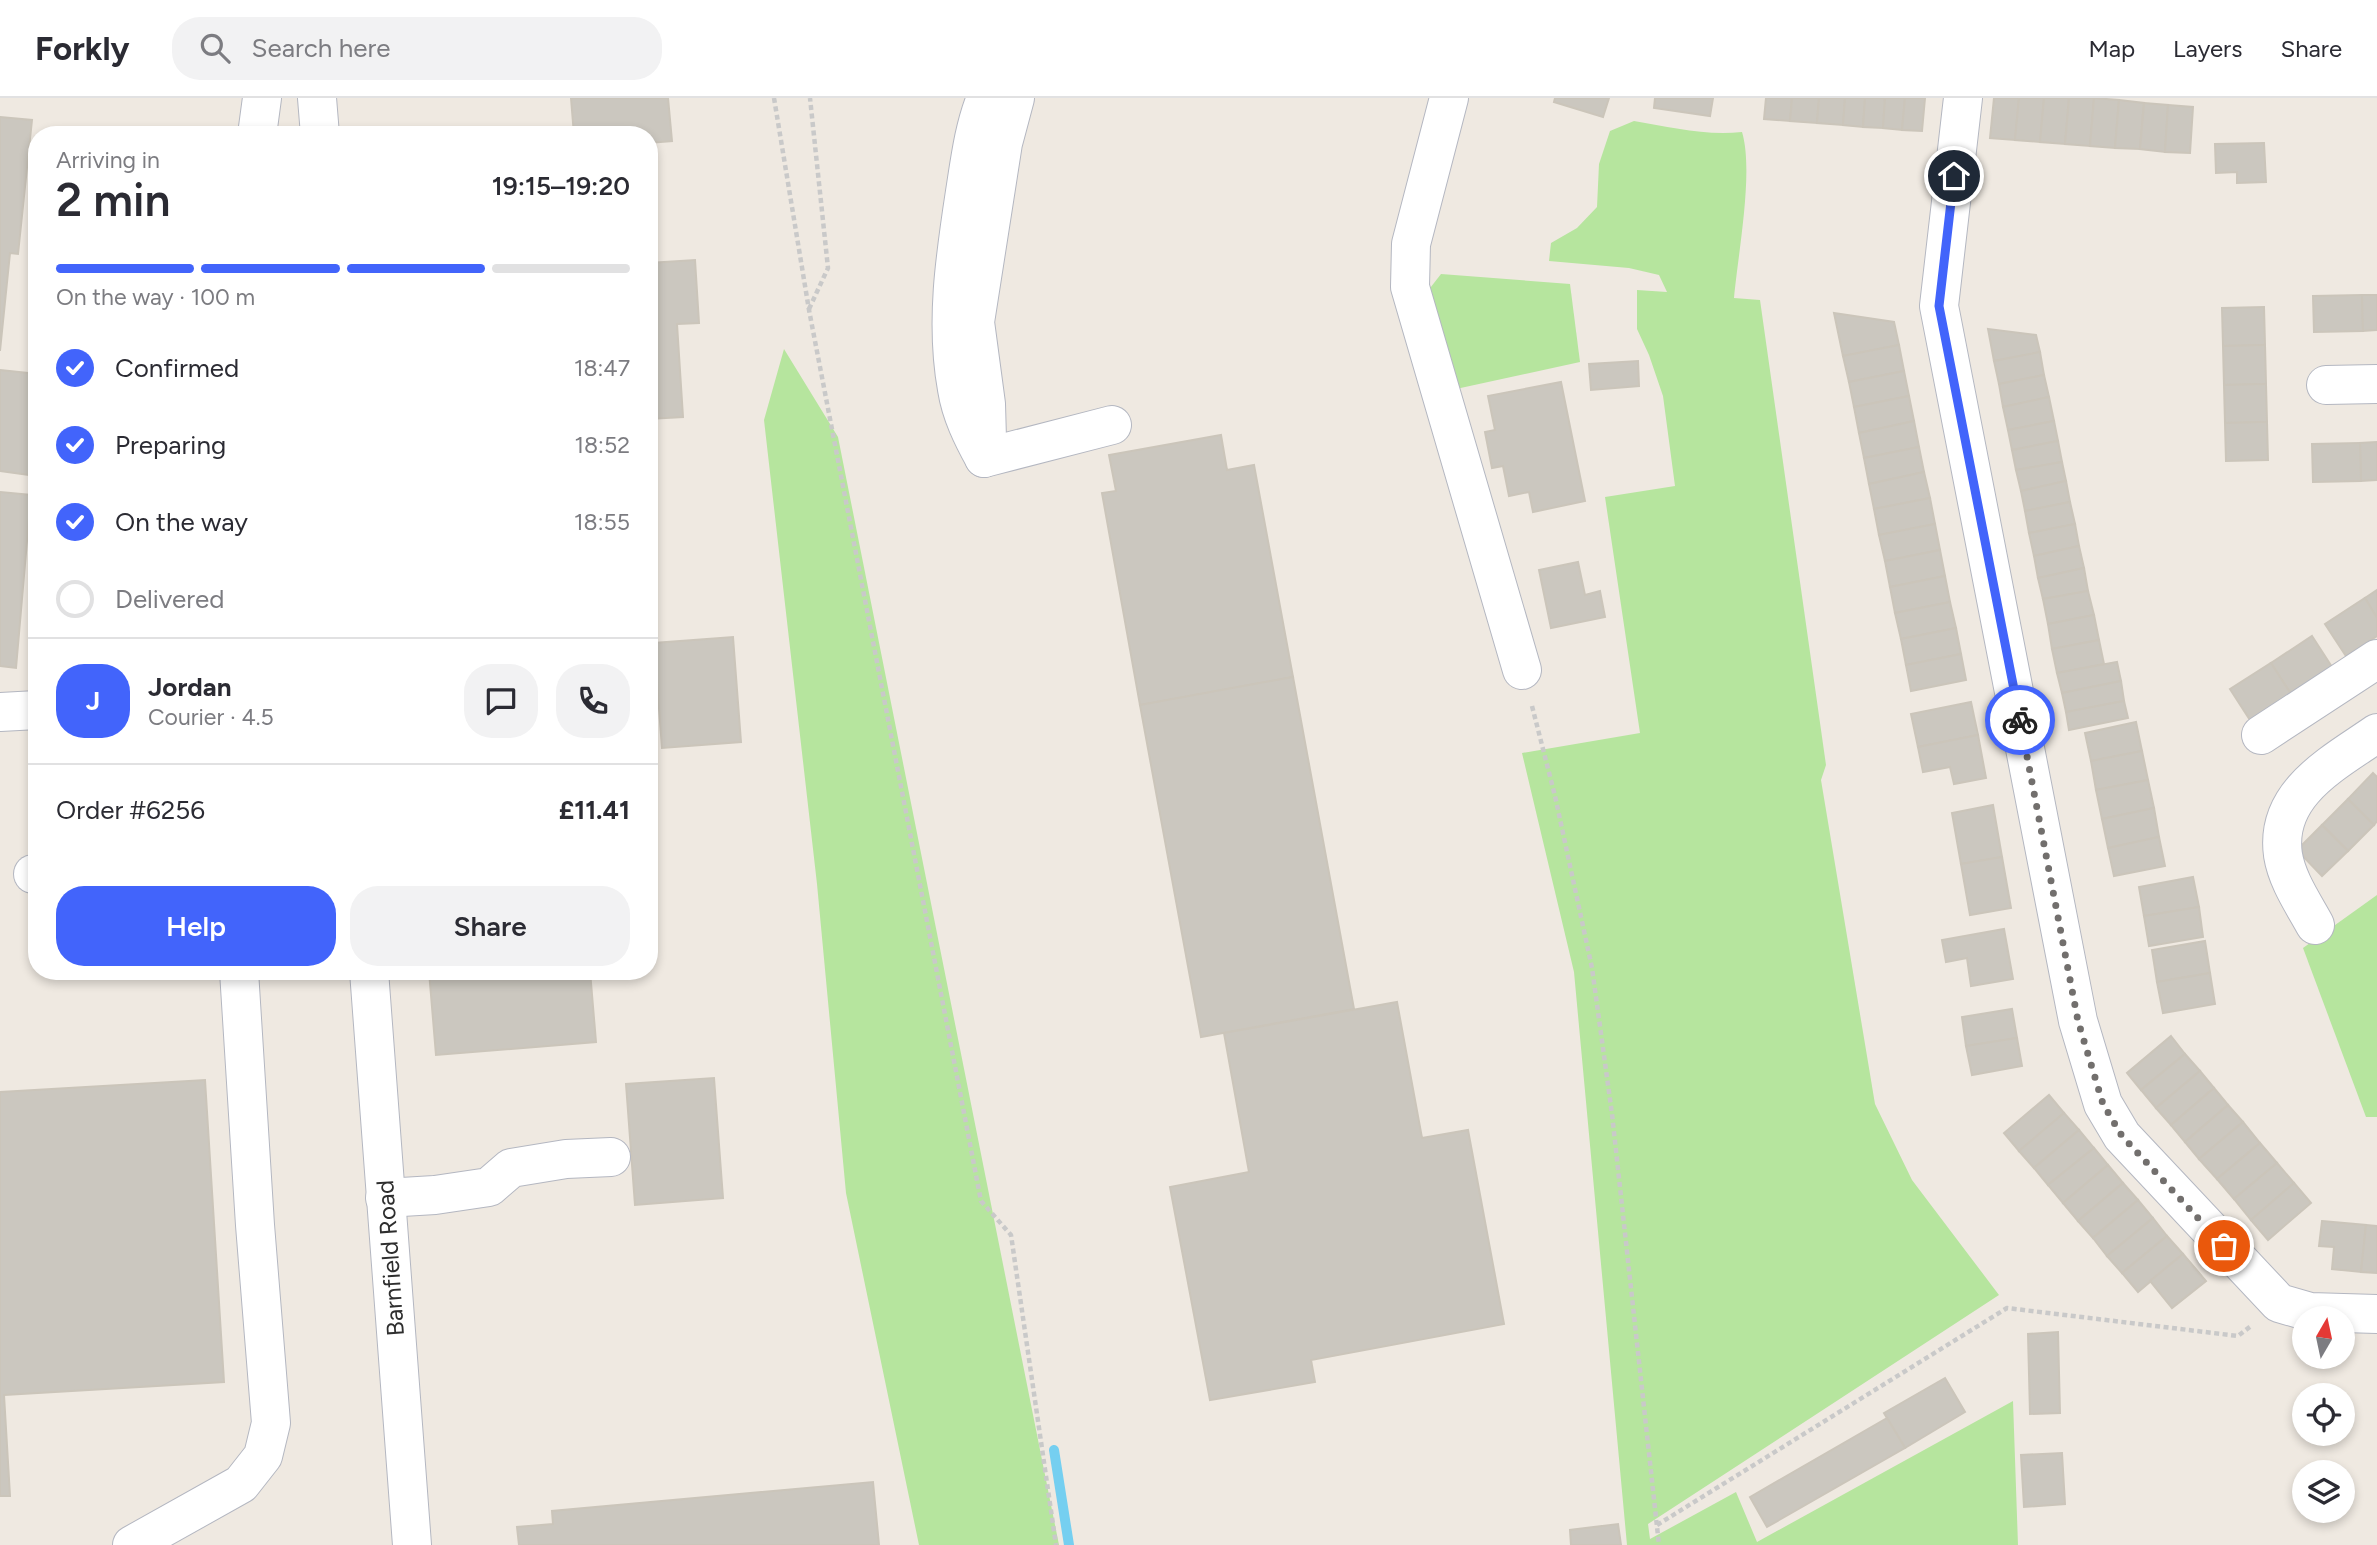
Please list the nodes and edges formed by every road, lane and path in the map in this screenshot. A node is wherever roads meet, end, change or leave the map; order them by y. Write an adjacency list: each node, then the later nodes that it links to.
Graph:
1 (262, 98): 9 (street)
2 (317, 98): 10 (street)
3 (774, 98): 11 (path)
4 (810, 98): 11 (path)
5 (986, 98): 15 (street)
6 (1014, 98): 15 (street)
7 (1449, 98): 17 (street)
8 (1963, 98): 27 (street)
9 (258, 126)
10 (319, 126)
11 (809, 310): 32 (path)
12 (2377, 384): 13 (street)
13 (2326, 385)
14 (1112, 425): 15 (street)
15 (984, 458)
16 (2377, 659): 21 (street)
17 (1522, 670): 29 (path)
18 (28, 710): 19 (street)
19 (0, 712)
20 (2377, 733): 22 (street)
21 (2261, 735)
22 (2315, 925)
23 (240, 980): 30 (street)
24 (370, 980): 26 (street, Barnfield Road)
25 (611, 1157): 26 (street)
26 (385, 1198): 31 (street, Barnfield Road)
27 (2279, 1303): 28 (street); 29 (path)
28 (2377, 1314)
29 (1657, 1525): 33 (path)
30 (132, 1545)
31 (412, 1545)
32 (1056, 1545)
33 (1659, 1545)

